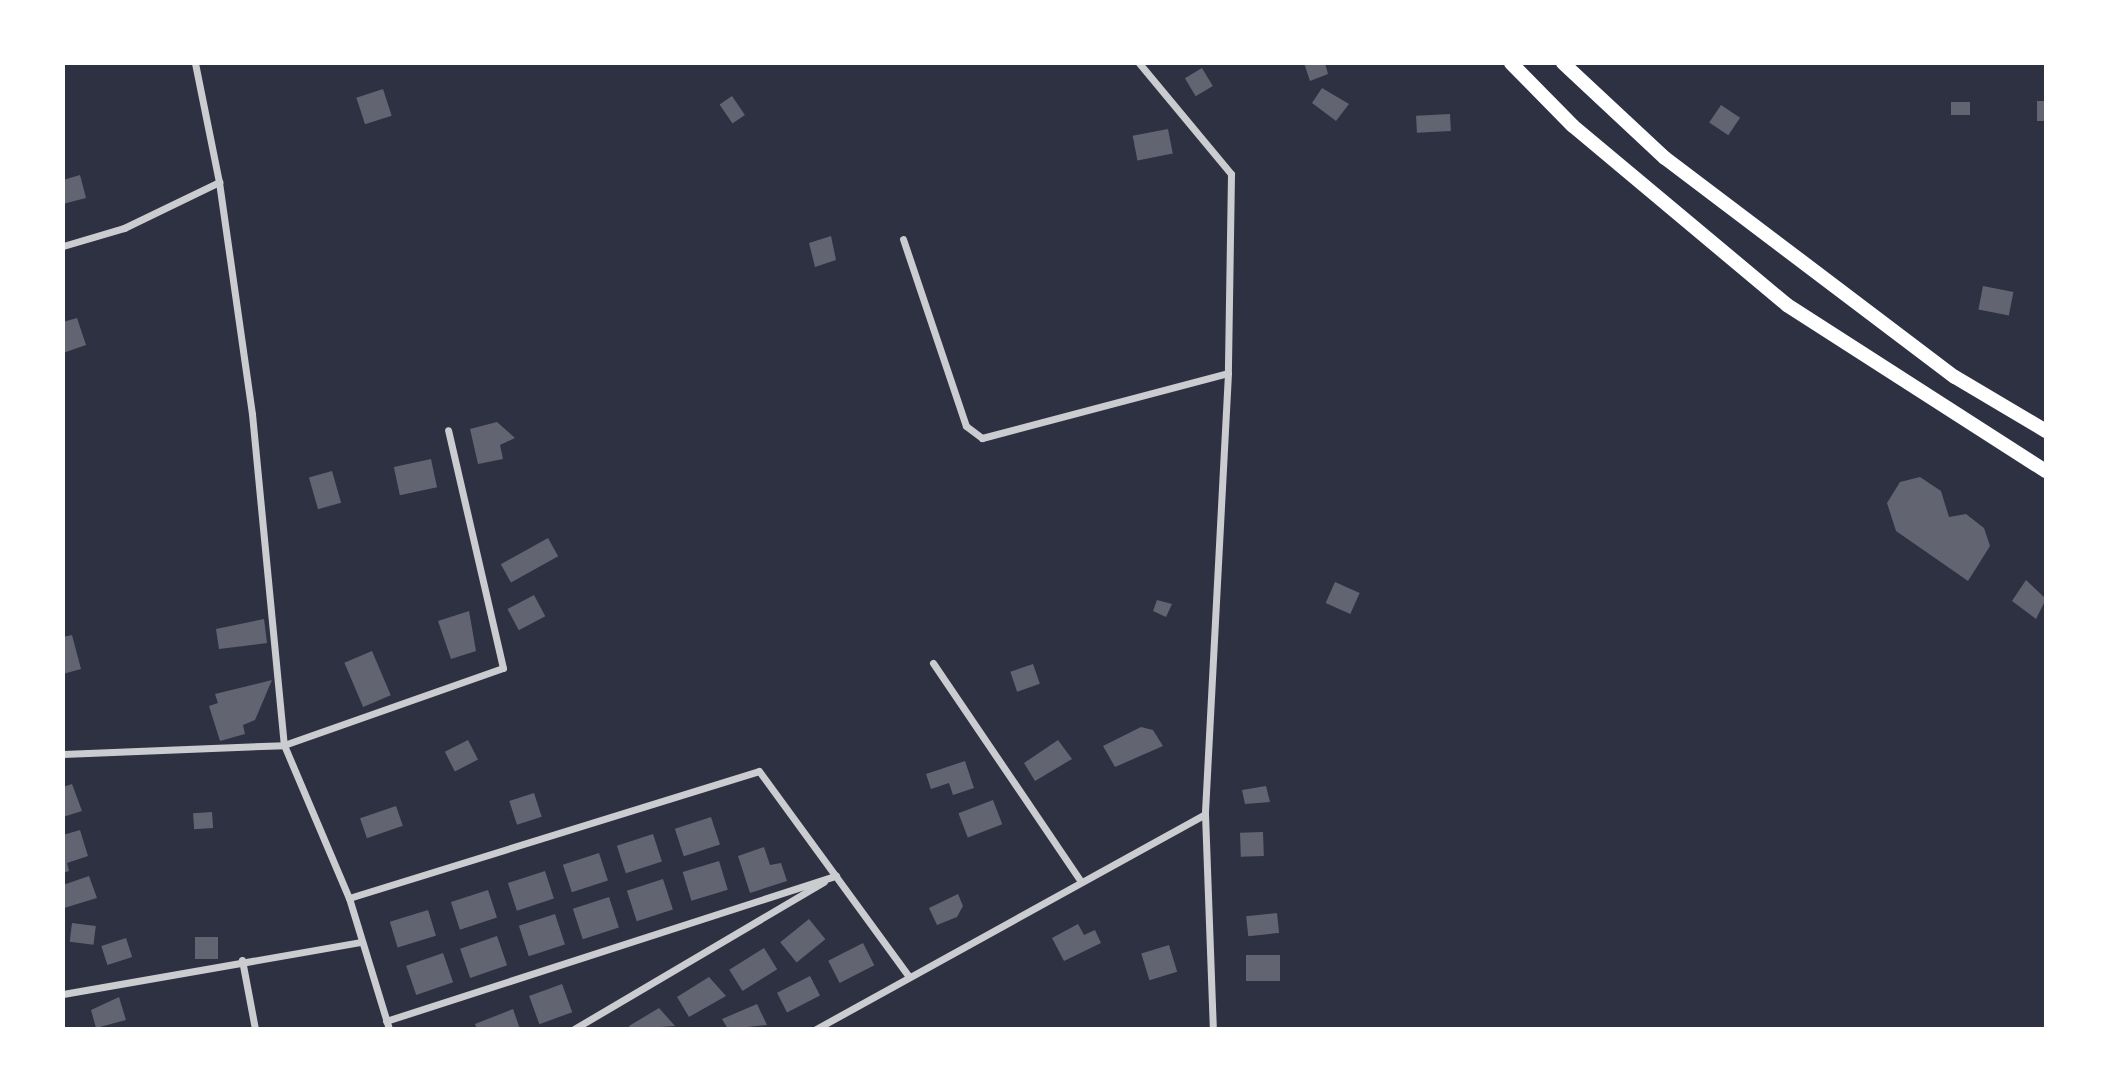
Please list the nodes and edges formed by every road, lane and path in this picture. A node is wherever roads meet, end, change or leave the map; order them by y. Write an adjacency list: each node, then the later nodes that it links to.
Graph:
1 (195, 63): 5 (street)
2 (1139, 63): 8 (street)
3 (1511, 63): 11 (highway)
4 (1563, 63): 10 (highway)
5 (219, 182): 7 (street); 13 (street)
6 (903, 239): 8 (street)
7 (63, 246)
8 (1228, 373): 15 (street)
9 (448, 430): 13 (street)
10 (2046, 430)
11 (2046, 471)
12 (933, 663): 17 (street)
13 (284, 745): 14 (street); 18 (street)
14 (63, 754)
15 (1205, 814): 17 (street); 27 (street)
16 (836, 876): 18 (street); 21 (street); 23 (street); 25 (street)
17 (1079, 879): 21 (street)
18 (349, 898): 19 (street)
19 (362, 942): 20 (street); 23 (street)
20 (243, 960): 22 (street); 24 (street)
21 (908, 975): 26 (street)
22 (63, 995)
23 (387, 1025)
24 (254, 1029)
25 (574, 1029)
26 (816, 1029)
27 (1213, 1029)

